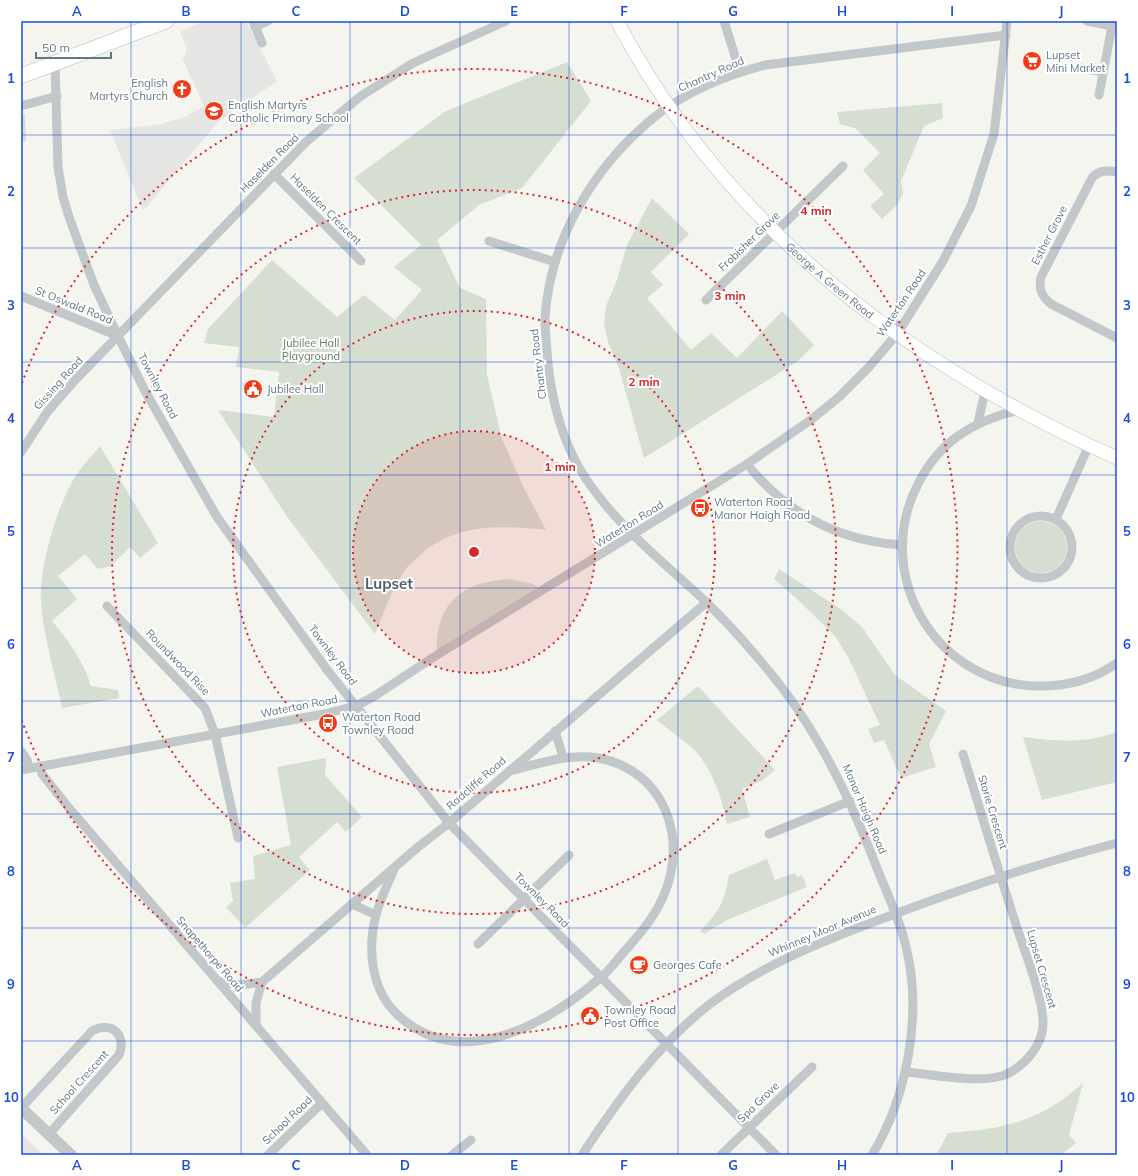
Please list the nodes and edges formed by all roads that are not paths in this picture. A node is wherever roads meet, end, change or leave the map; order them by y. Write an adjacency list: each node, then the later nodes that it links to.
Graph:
1 (166, 21): 9 (highway)
2 (268, 21): 8 (street)
3 (506, 21): 24 (street, Haselden Road)
4 (616, 21): 21 (main road, George A Green Road)
5 (724, 21): 15 (street)
6 (1008, 21): 11 (street, Waterton Road)
7 (1087, 21): 10 (street)
8 (254, 24): 12 (street)
9 (146, 25): 13 (highway)
10 (1115, 26): 16 (street)
11 (1006, 35): 15 (street, Chantry Road); 31 (street, Waterton Road)
12 (262, 43)
13 (55, 64): 17 (highway); 19 (street, Townley Road)
14 (1081, 68): 16 (street)
15 (740, 72): 21 (street, Chantry Road)
16 (1103, 72): 18 (street)
17 (21, 76)
18 (1099, 95)
19 (57, 96): 20 (street); 32 (street, Townley Road)
20 (21, 106)
21 (670, 108): 25 (main road, George A Green Road); 28 (street, Chantry Road)
22 (843, 166): 25 (street, Frobisher Grove)
23 (1117, 172): 33 (street, Esther Grove)
24 (274, 174): 27 (street, Haselden Crescent); 32 (street, Haselden Road)
25 (775, 233): 30 (street, Frobisher Grove); 31 (main road, George A Green Road)
26 (489, 241): 28 (street)
27 (360, 261)
28 (555, 262): 42 (street, Chantry Road)
29 (21, 296): 32 (street, St Oswald Road)
30 (706, 300)
31 (897, 334): 34 (main road, George A Green Road); 40 (street, Waterton Road)
32 (118, 336): 38 (street, Gissing Road); 47 (street, Townley Road)
33 (1117, 338)
34 (985, 391): 35 (main road, George A Green Road); 36 (street)
35 (1019, 410): 36 (street); 37 (main road, George A Green Road)
36 (978, 423): 43 (street)
37 (1089, 445): 39 (main road, George A Green Road); 41 (street)
38 (21, 452)
39 (1117, 458)
40 (748, 464): 42 (street, Waterton Road); 43 (street)
41 (1056, 519): 41 (street)
42 (633, 536): 44 (street, Manor Haigh Road); 47 (street, Waterton Road)
43 (902, 545): 46 (street)
44 (706, 602): 48 (street, Radcliffe Road); 56 (street, Manor Haigh Road)
45 (107, 606): 49 (street, Roundwood Rise)
46 (1117, 664)
47 (356, 706): 49 (street, Waterton Road); 57 (street, Townley Road)
48 (555, 731): 52 (street); 55 (street, Radcliffe Road)
49 (215, 734): 53 (street, Waterton Road); 59 (street, Roundwood Rise)
50 (21, 750): 54 (street)
51 (963, 754): 63 (street, Storie Crescent)
52 (564, 757): 55 (street); 69 (street)
53 (40, 766): 54 (street, Waterton Road); 70 (street, Snapethorpe Road)
54 (25, 769)
55 (508, 771): 57 (street, Radcliffe Road)
56 (850, 801): 58 (street); 66 (street, Manor Haigh Road)
57 (449, 824): 62 (street, Radcliffe Road); 64 (street, Townley Road)
58 (769, 834)
59 (238, 838)
60 (1117, 843): 63 (street, Whinney Moor Avenue)
61 (569, 855): 64 (street)
62 (394, 868): 65 (street, Radcliffe Road); 67 (street)
63 (1000, 876): 66 (street, Whinney Moor Avenue); 75 (street, Lupset Crescent)
64 (524, 899): 68 (street); 69 (street, Townley Road)
65 (352, 904): 67 (street); 71 (street, Radcliffe Road)
66 (896, 913): 73 (street, Whinney Moor Avenue); 75 (street, Manor Haigh Road)
67 (376, 915): 69 (street)
68 (478, 944)
69 (602, 977): 73 (street, Townley Road)
70 (217, 981): 71 (street); 72 (street, Snapethorpe Road)
71 (262, 982): 72 (street)
72 (256, 1025): 76 (street, Snapethorpe Road)
73 (668, 1044): 78 (street, Townley Road); 85 (street, Whinney Moor Avenue)
74 (812, 1067): 78 (street, Spa Grove)
75 (905, 1072): 88 (street, Manor Haigh Road)
76 (322, 1103): 82 (street, School Road); 83 (street, Snapethorpe Road)
77 (21, 1108): 79 (street); 79 (street, School Crescent)
78 (749, 1128): 86 (street, Spa Grove); 87 (street, Townley Road)
79 (49, 1134): 81 (street)
80 (471, 1140): 84 (street)
81 (71, 1155)
82 (268, 1155)
83 (367, 1155)
84 (452, 1155)
85 (582, 1155)
86 (721, 1155)
87 (776, 1155)
88 (872, 1155)

